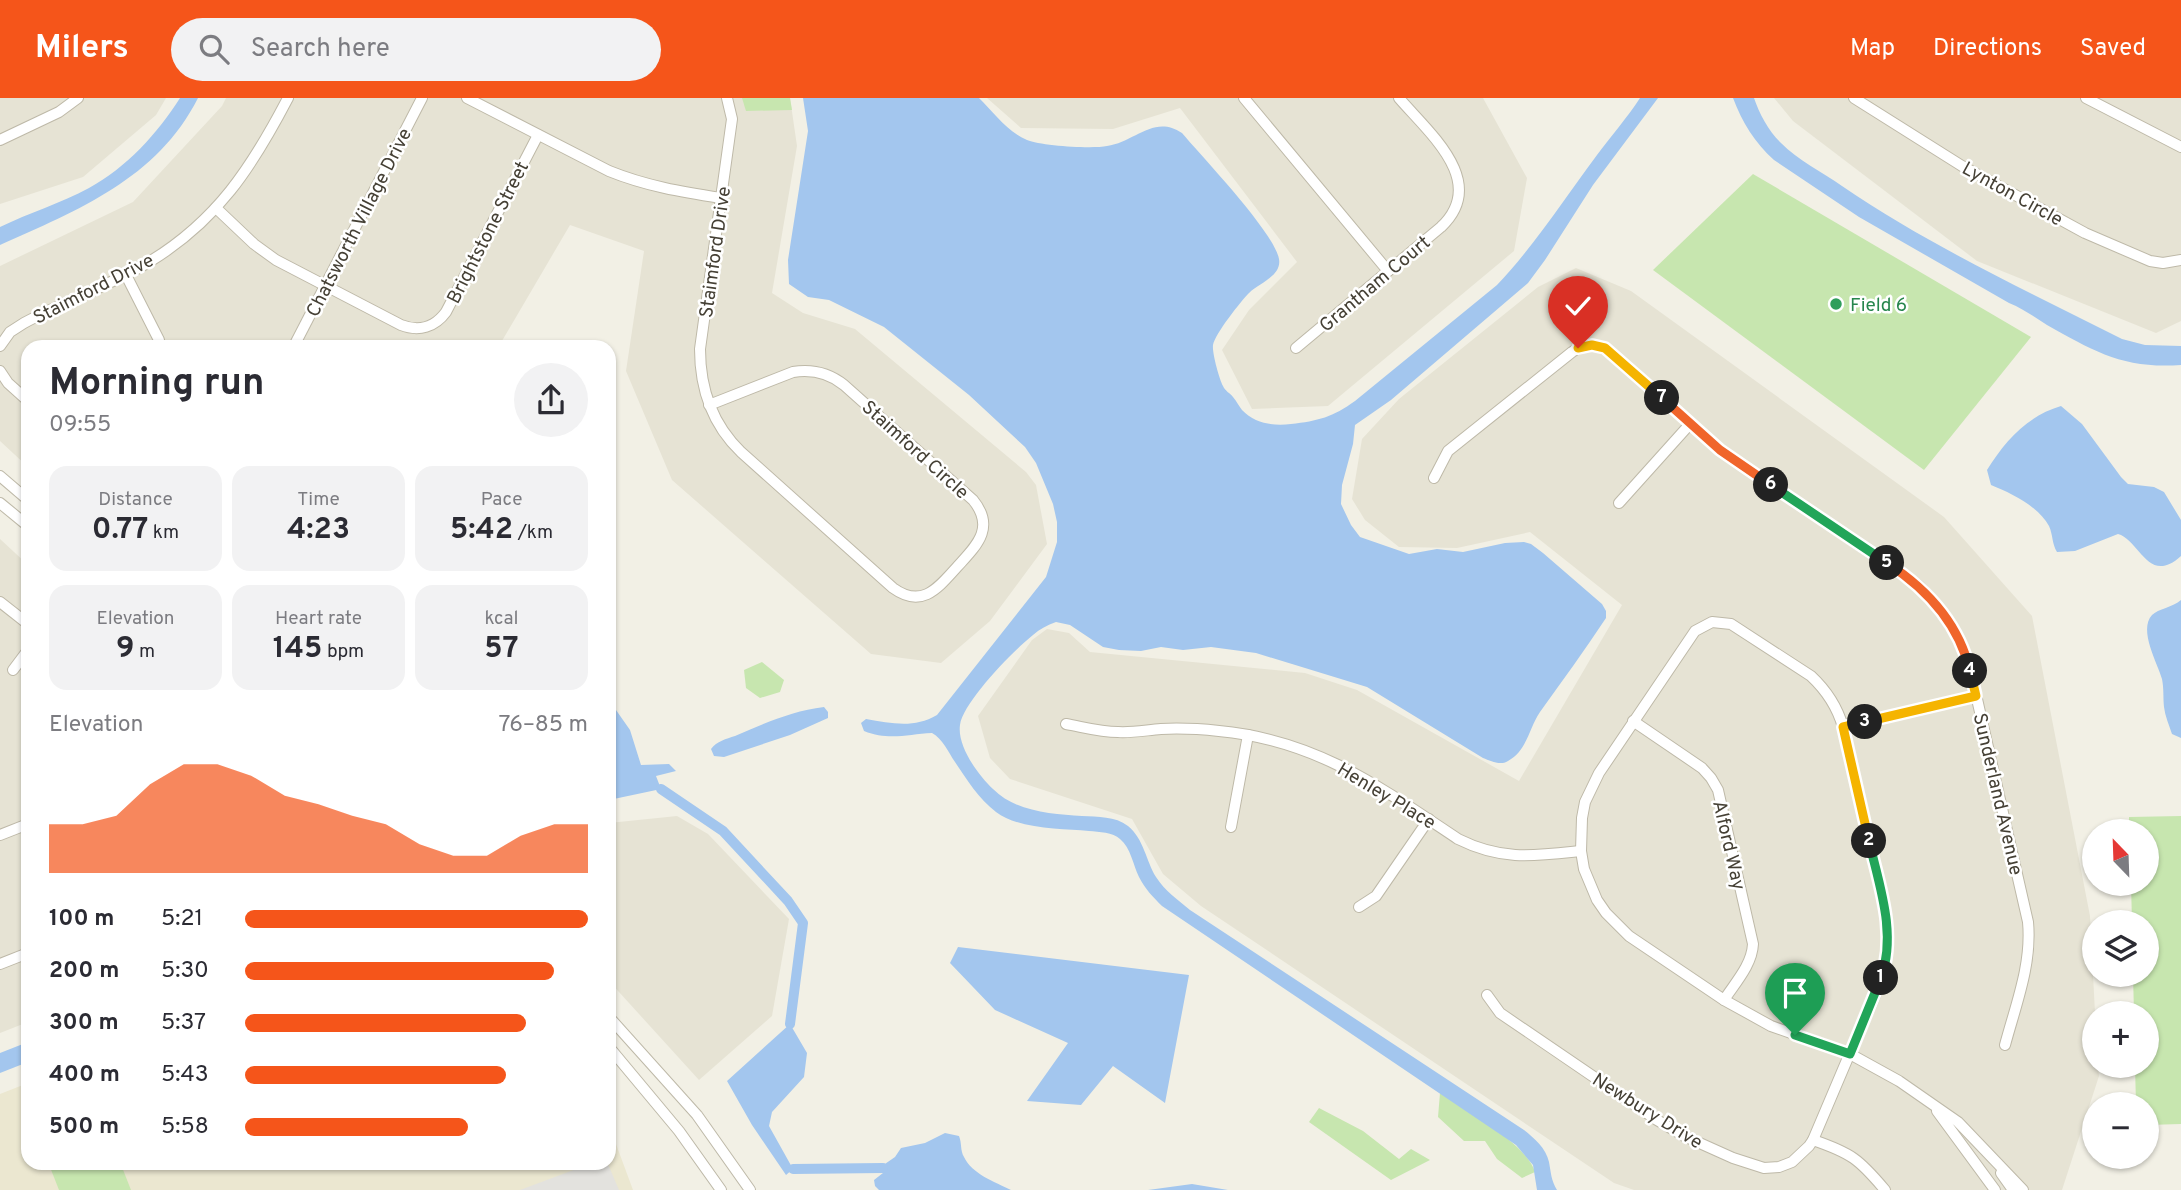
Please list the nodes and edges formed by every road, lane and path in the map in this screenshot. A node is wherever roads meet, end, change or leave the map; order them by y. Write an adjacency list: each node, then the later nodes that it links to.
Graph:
1 (78, 98): 11 (street)
2 (288, 98): 14 (street, Staimford Drive)
3 (422, 98): 18 (street, Chatsworth Village Drive)
4 (467, 98): 10 (street)
5 (727, 98): 13 (street, Staimford Drive)
6 (1244, 98): 16 (street)
7 (1399, 98): 16 (street, Grantham Court)
8 (1854, 98): 15 (street, Lynton Circle)
9 (2086, 98): 12 (street)
10 (538, 135): 13 (street); 18 (street, Brightstone Street)
11 (0, 140)
12 (2181, 148)
13 (721, 198): 25 (street, Staimford Drive)
14 (216, 208): 17 (street, Staimford Drive); 18 (street, Brightstone Street)
15 (2181, 260)
16 (1388, 271): 22 (street, Grantham Court)
17 (126, 275): 19 (street); 21 (street, Staimford Drive)
18 (325, 286): 20 (street, Chatsworth Village Drive)
19 (159, 340)
20 (297, 340)
21 (0, 345)
22 (1296, 348)
23 (0, 371): 24 (street)
24 (21, 395)
25 (709, 405): 25 (street, Staimford Circle)
26 (1690, 424): 28 (street, Sunderland Avenue); 31 (street); 37 (street, Sunderland Avenue)
27 (0, 476): 29 (street)
28 (1434, 478)
29 (21, 494)
30 (0, 503): 32 (street)
31 (1619, 503)
32 (21, 520)
33 (0, 602): 34 (street)
34 (21, 618)
35 (21, 659): 36 (street)
36 (13, 670)
37 (1976, 696): 40 (street); 53 (street, Sunderland Avenue)
38 (1633, 721): 40 (street, Newbury Drive); 46 (street, Newbury Drive); 51 (street, Alford Way)
39 (1066, 724): 41 (street, Henley Place)
40 (1843, 727): 54 (street, Newbury Drive)
41 (1248, 735): 42 (street, Henley Place); 44 (street)
42 (1429, 820): 46 (street, Henley Place); 47 (street)
43 (21, 827): 45 (street)
44 (1231, 827)
45 (0, 835)
46 (1581, 851): 51 (street, Newbury Drive)
47 (1359, 907)
48 (21, 956): 49 (street)
49 (0, 964)
50 (1487, 995): 57 (street, Newbury Drive)
51 (1724, 1000): 54 (street, Newbury Drive)
52 (616, 1025): 60 (street)
53 (2005, 1045)
54 (1850, 1054): 56 (street, Newbury Drive); 57 (street, Newbury Drive)
55 (616, 1056): 59 (street)
56 (1932, 1105): 58 (street, Newbury Drive); 62 (street)
57 (1813, 1140): 61 (street)
58 (1984, 1149): 63 (street); 64 (street)
59 (721, 1190)
60 (750, 1190)
61 (1885, 1190)
62 (1995, 1190)
63 (2013, 1190)
64 (2023, 1190)

